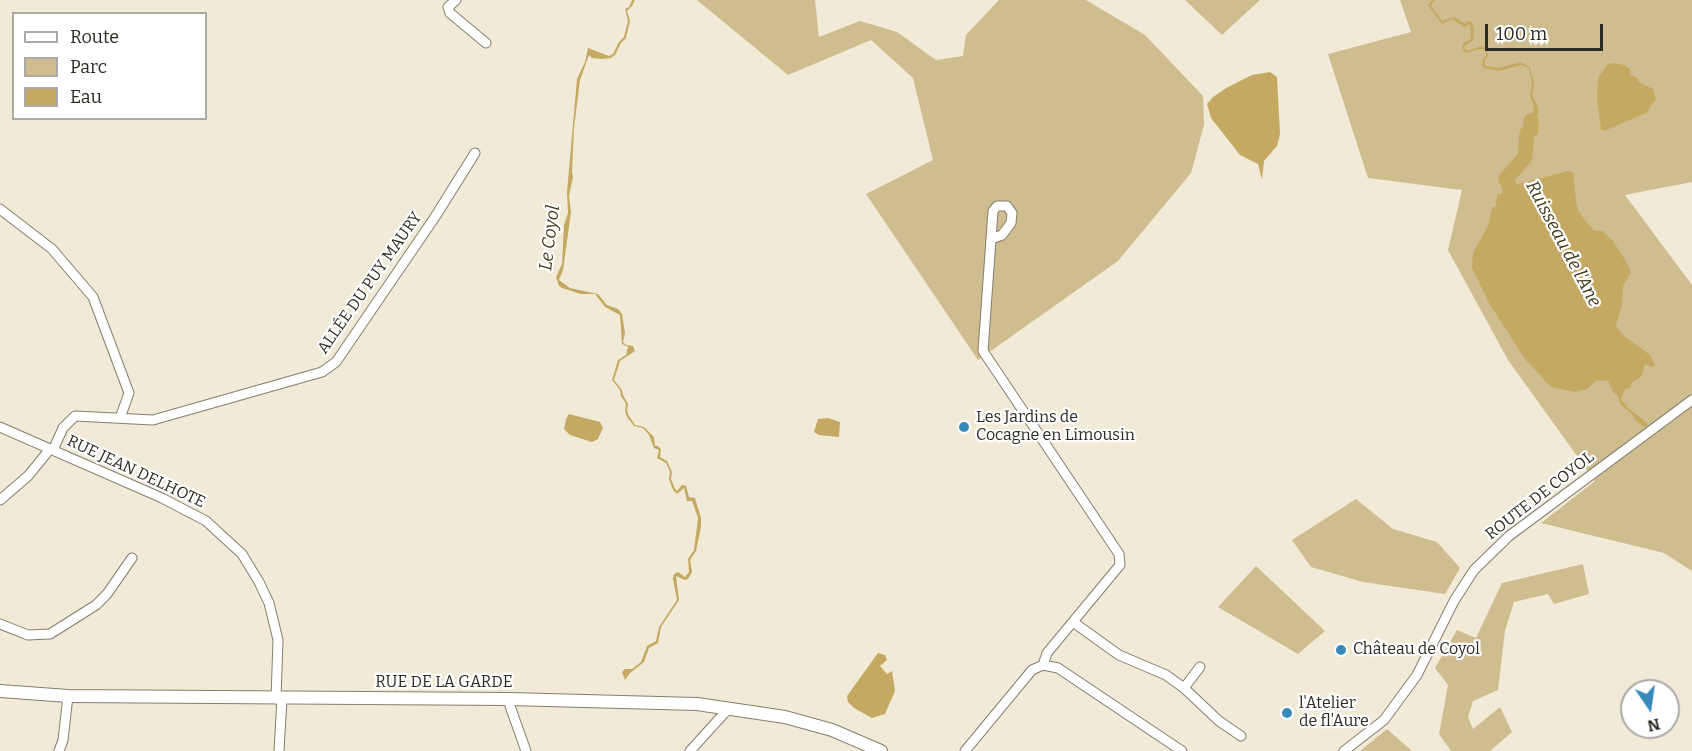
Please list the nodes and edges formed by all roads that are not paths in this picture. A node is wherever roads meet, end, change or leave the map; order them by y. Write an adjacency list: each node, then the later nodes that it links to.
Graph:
1 (456, 0): 2 (street)
2 (486, 42)
3 (475, 153): 7 (street, ALLÉE DU PUY MAURY)
4 (0, 209): 7 (street)
5 (991, 239): 12 (street)
6 (1692, 400): 30 (street, ROUTE DE COYOL)
7 (120, 418): 9 (street, ALLÉE DU PUY MAURY)
8 (0, 428): 9 (street, RUE JEAN DELHOTE)
9 (51, 450): 10 (street); 19 (street, RUE JEAN DELHOTE)
10 (0, 500)
11 (132, 558): 13 (street)
12 (1073, 622): 14 (street); 16 (street)
13 (0, 624)
14 (1043, 665): 28 (street); 29 (street)
15 (1200, 667): 16 (street)
16 (1185, 688): 22 (street)
17 (0, 691): 18 (main road, RUE DE LA GARDE)
18 (68, 696): 19 (main road, RUE DE LA GARDE); 23 (street)
19 (279, 699): 20 (main road, RUE DE LA GARDE); 24 (street, RUE JEAN DELHOTE)
20 (509, 699): 21 (main road, RUE DE LA GARDE); 25 (street)
21 (729, 708): 26 (street); 27 (main road, RUE DE LA GARDE)
22 (1241, 736)
23 (59, 751)
24 (279, 751)
25 (526, 751)
26 (690, 751)
27 (881, 751)
28 (965, 751)
29 (1182, 751)
30 (1344, 751)

